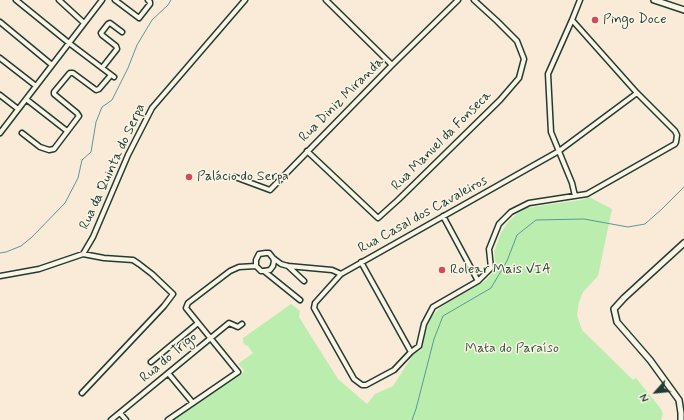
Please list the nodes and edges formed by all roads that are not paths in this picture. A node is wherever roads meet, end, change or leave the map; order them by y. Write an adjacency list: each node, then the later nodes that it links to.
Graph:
1 (16, 0): 17 (street)
2 (59, 0): 15 (street)
3 (102, 0): 15 (street)
4 (115, 0): 5 (street)
5 (148, 0)
6 (245, 0): 36 (street, Rua da Quinta do Serpa)
7 (326, 0): 20 (street)
8 (458, 0): 20 (street, Rua Diniz Miranda)
9 (474, 0): 30 (street, Rua Manuel da Fonseca)
10 (580, 0): 13 (street)
11 (654, 0): 12 (street)
12 (684, 10)
13 (572, 20): 23 (street); 31 (street)
14 (0, 22): 19 (street)
15 (84, 23): 17 (street)
16 (122, 32): 21 (street)
17 (69, 43): 19 (street); 21 (street)
18 (0, 58): 22 (street)
19 (52, 65): 22 (street)
20 (392, 65): 30 (street, Rua Diniz Miranda)
21 (102, 68): 27 (street)
22 (36, 86): 25 (street)
23 (637, 93): 31 (street, Rua Casal dos Cavaleiros); 33 (street)
24 (0, 95): 26 (street)
25 (26, 99): 26 (street); 27 (street)
26 (18, 109): 28 (street)
27 (67, 131): 29 (street)
28 (0, 133)
29 (22, 133)
30 (307, 151): 32 (street, Rua Diniz Miranda)
31 (558, 151): 33 (street); 34 (street, Rua Casal dos Cavaleiros)
32 (235, 177)
33 (575, 196): 45 (street)
34 (443, 216): 38 (street, Rua Casal dos Cavaleiros); 45 (street)
35 (684, 243): 59 (street)
36 (83, 254): 43 (street); 53 (street)
37 (273, 258): 39 (street); 40 (street); 41 (street)
38 (361, 262): 42 (street, Rua Casal dos Cavaleiros); 50 (street)
39 (256, 266): 41 (street); 47 (street)
40 (288, 266): 42 (street); 44 (street)
41 (264, 272): 46 (street)
42 (341, 274): 50 (street, Rua Casal dos Cavaleiros)
43 (0, 276)
44 (304, 281)
45 (478, 282): 50 (street)
46 (300, 300)
47 (198, 323): 49 (street); 51 (street)
48 (242, 324): 49 (street, Rua do Trigo)
49 (210, 338): 52 (street, Rua do Trigo); 54 (street)
50 (410, 352)
51 (151, 362)
52 (168, 373): 54 (street); 55 (street, Rua do Trigo)
53 (82, 394)
54 (193, 403): 58 (street)
55 (120, 413): 56 (street, Rua do Trigo); 57 (street)
56 (111, 420)
57 (126, 420)
58 (168, 420)
59 (680, 420)

